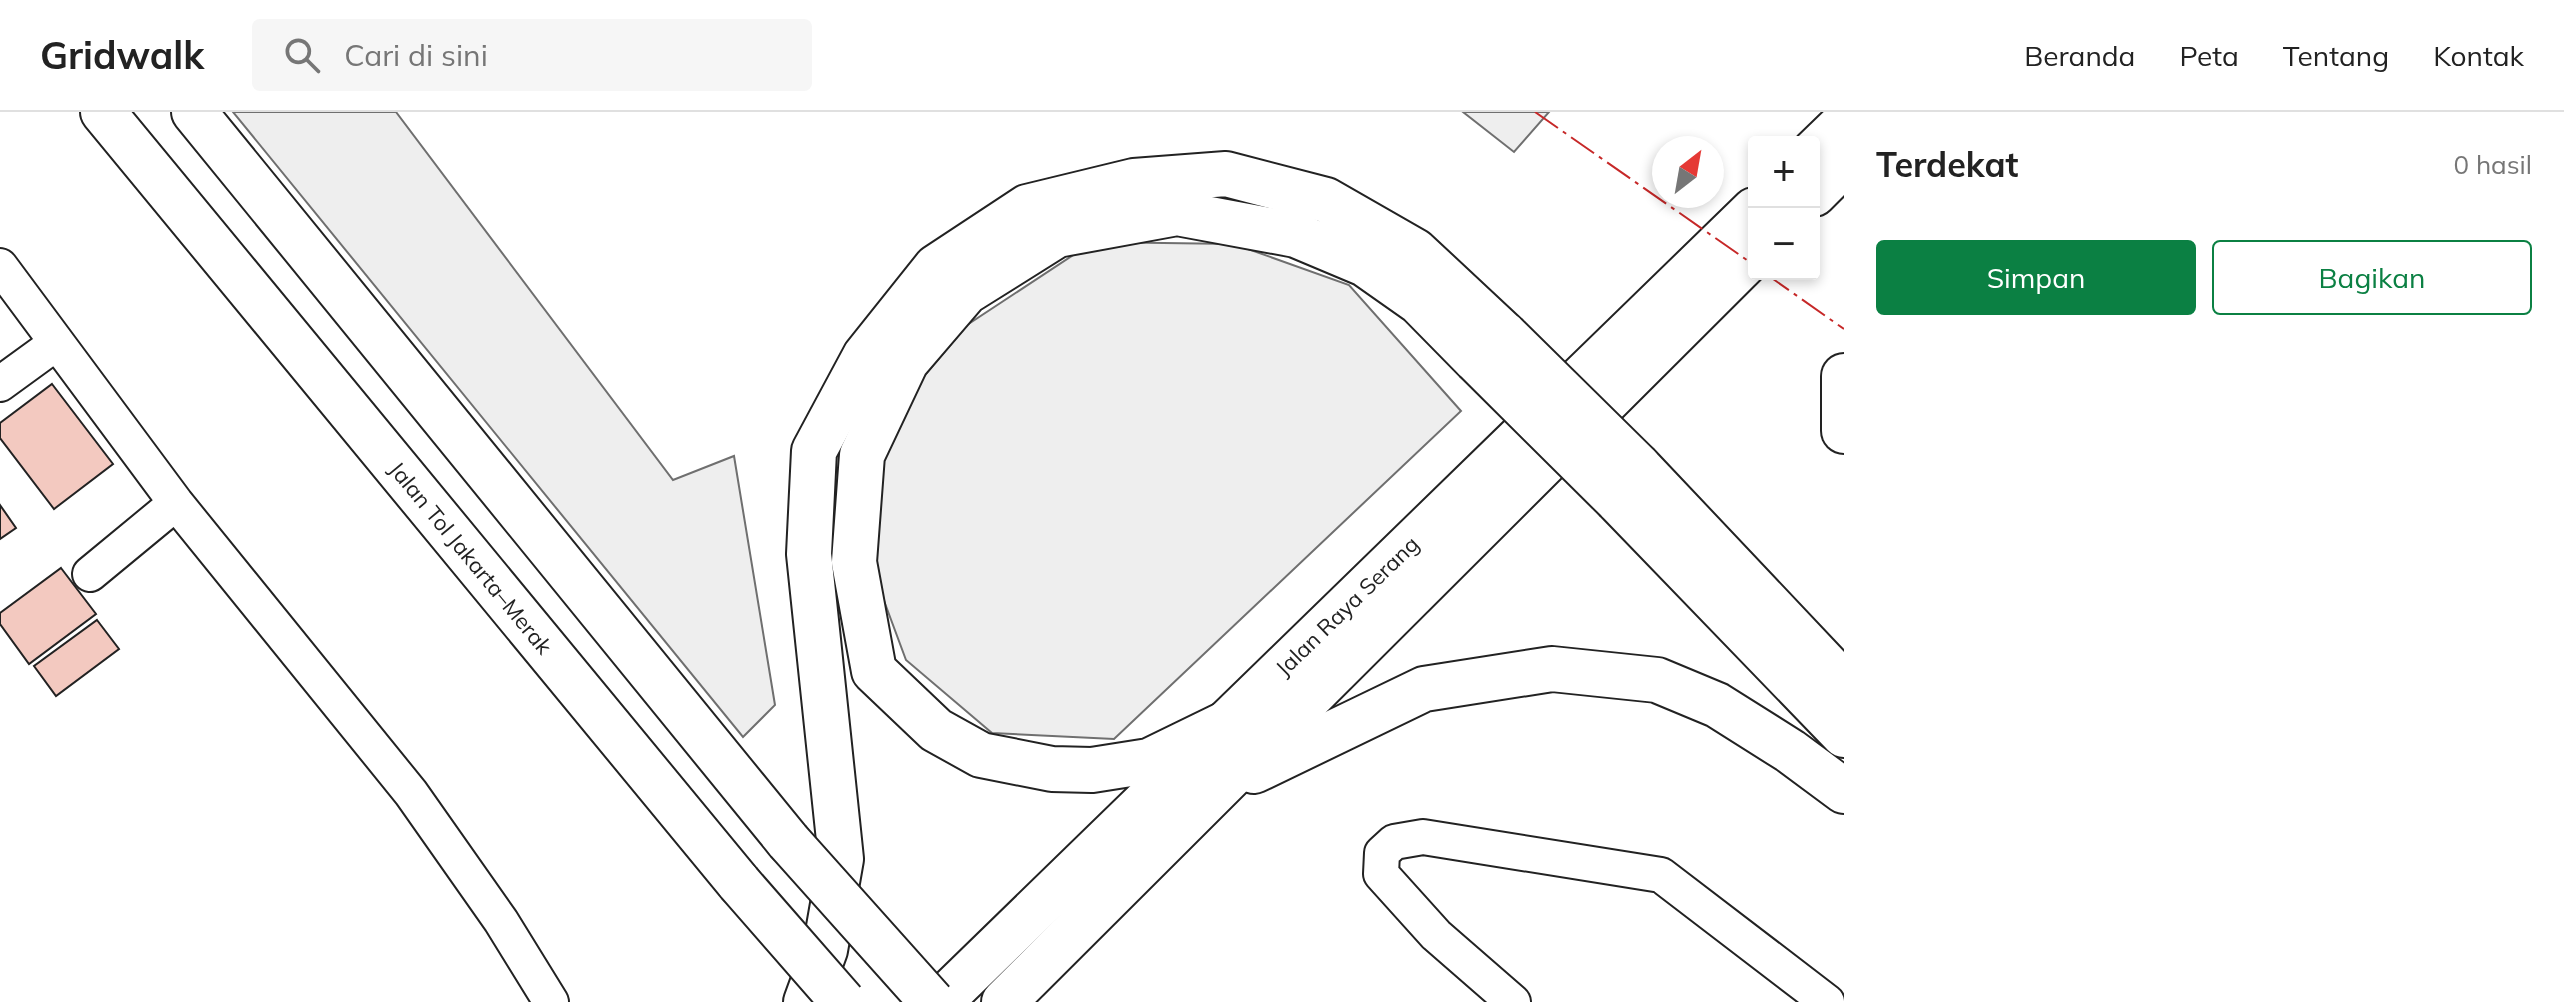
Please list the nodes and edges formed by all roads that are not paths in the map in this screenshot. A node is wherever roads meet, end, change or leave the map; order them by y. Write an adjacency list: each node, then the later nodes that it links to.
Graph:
1 (103, 112): 25 (highway, Jalan Tol Jakarta–Merak, bridge)
2 (194, 112): 26 (highway, bridge)
3 (1844, 123): 4 (highway)
4 (1820, 146)
5 (1844, 164): 6 (highway)
6 (1820, 188)
7 (1748, 216): 19 (highway, Jalan Raya Serang)
8 (1748, 260): 21 (highway, Jalan Raya Serang)
9 (0, 266): 10 (lane)
10 (55, 344): 13 (lane); 16 (lane)
11 (1491, 347): 15 (highway, bridge); 19 (highway); 24 (highway)
12 (1844, 376): 14 (highway)
13 (0, 384)
14 (1844, 431)
15 (1627, 483): 18 (highway); 20 (highway)
16 (176, 503): 17 (lane); 23 (lane)
17 (90, 574)
18 (1844, 684)
19 (1225, 724): 27 (highway, Jalan Raya Serang)
20 (1844, 735)
21 (1221, 788): 22 (highway); 28 (highway, Jalan Raya Serang)
22 (1844, 791)
23 (551, 1002)
24 (806, 1002)
25 (843, 1002)
26 (932, 1002)
27 (940, 1002)
28 (1004, 1002)
29 (1513, 1002): 30 (lane)
30 (1827, 1002)

